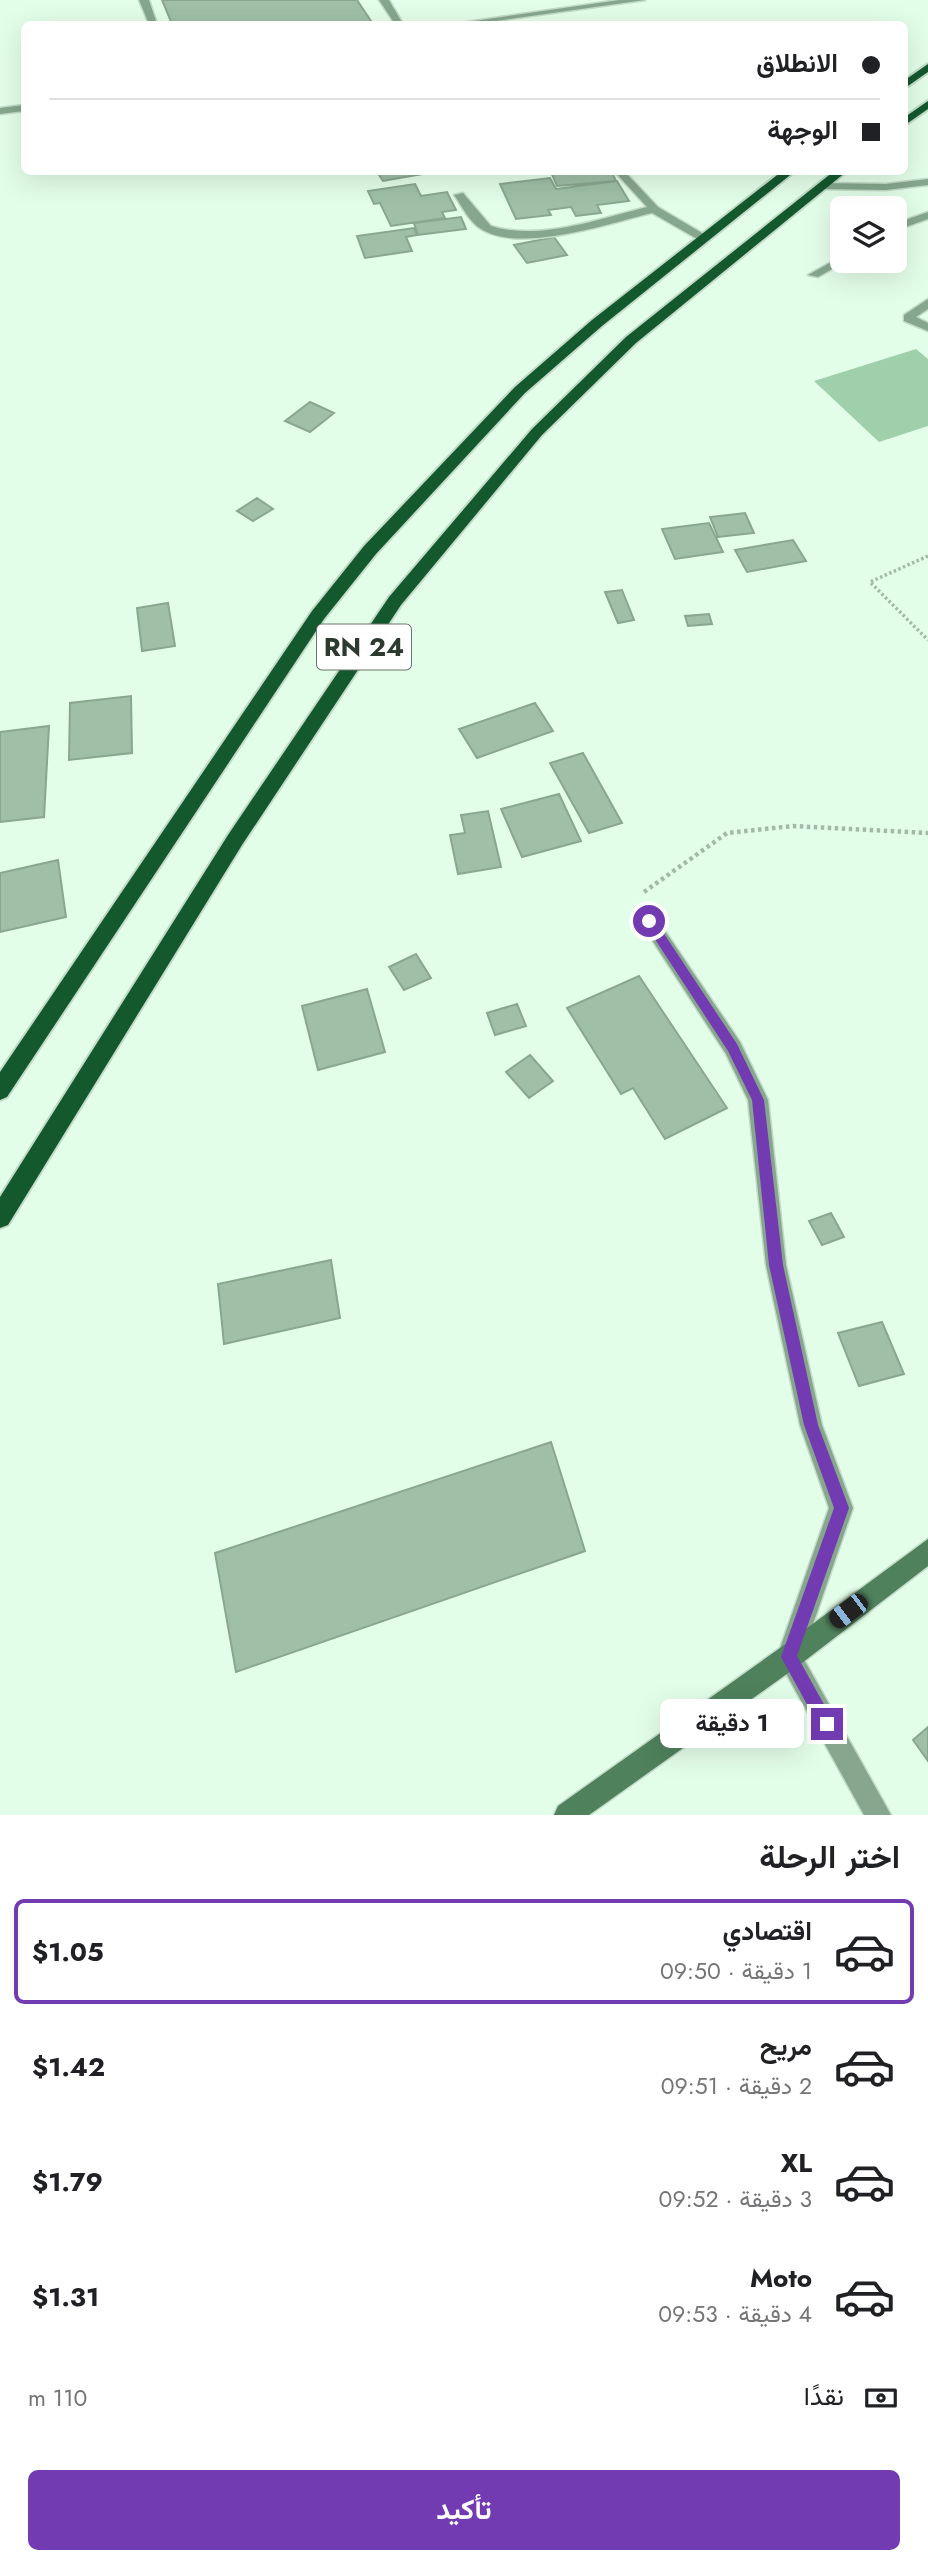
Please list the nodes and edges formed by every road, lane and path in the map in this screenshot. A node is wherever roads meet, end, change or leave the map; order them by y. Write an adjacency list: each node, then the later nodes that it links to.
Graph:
1 (144, 0): 4 (street)
2 (384, 0): 5 (street)
3 (640, 0): 6 (street)
4 (152, 21)
5 (397, 21)
6 (481, 21)
7 (928, 67): 8 (highway)
8 (908, 83)
9 (928, 104): 12 (highway)
10 (21, 108): 11 (street)
11 (0, 111)
12 (908, 120)
13 (623, 175): 19 (street)
14 (784, 175): 22 (highway, RN 24)
15 (836, 175): 17 (highway, RN 24)
16 (928, 183): 17 (street)
17 (822, 186): 32 (highway, RN 24)
18 (459, 195): 19 (street)
19 (654, 209): 22 (street)
20 (928, 215): 21 (street)
21 (907, 223)
22 (703, 238): 31 (highway, RN 24)
23 (830, 266): 24 (street)
24 (814, 275)
25 (928, 303): 26 (street)
26 (928, 327)
27 (928, 556): 28 (path)
28 (928, 640)
29 (928, 833): 30 (path)
30 (649, 921): 34 (street)
31 (0, 1090)
32 (0, 1217)
33 (928, 1551): 34 (main road)
34 (789, 1657): 35 (main road); 36 (street)
35 (567, 1815)
36 (878, 1815)

